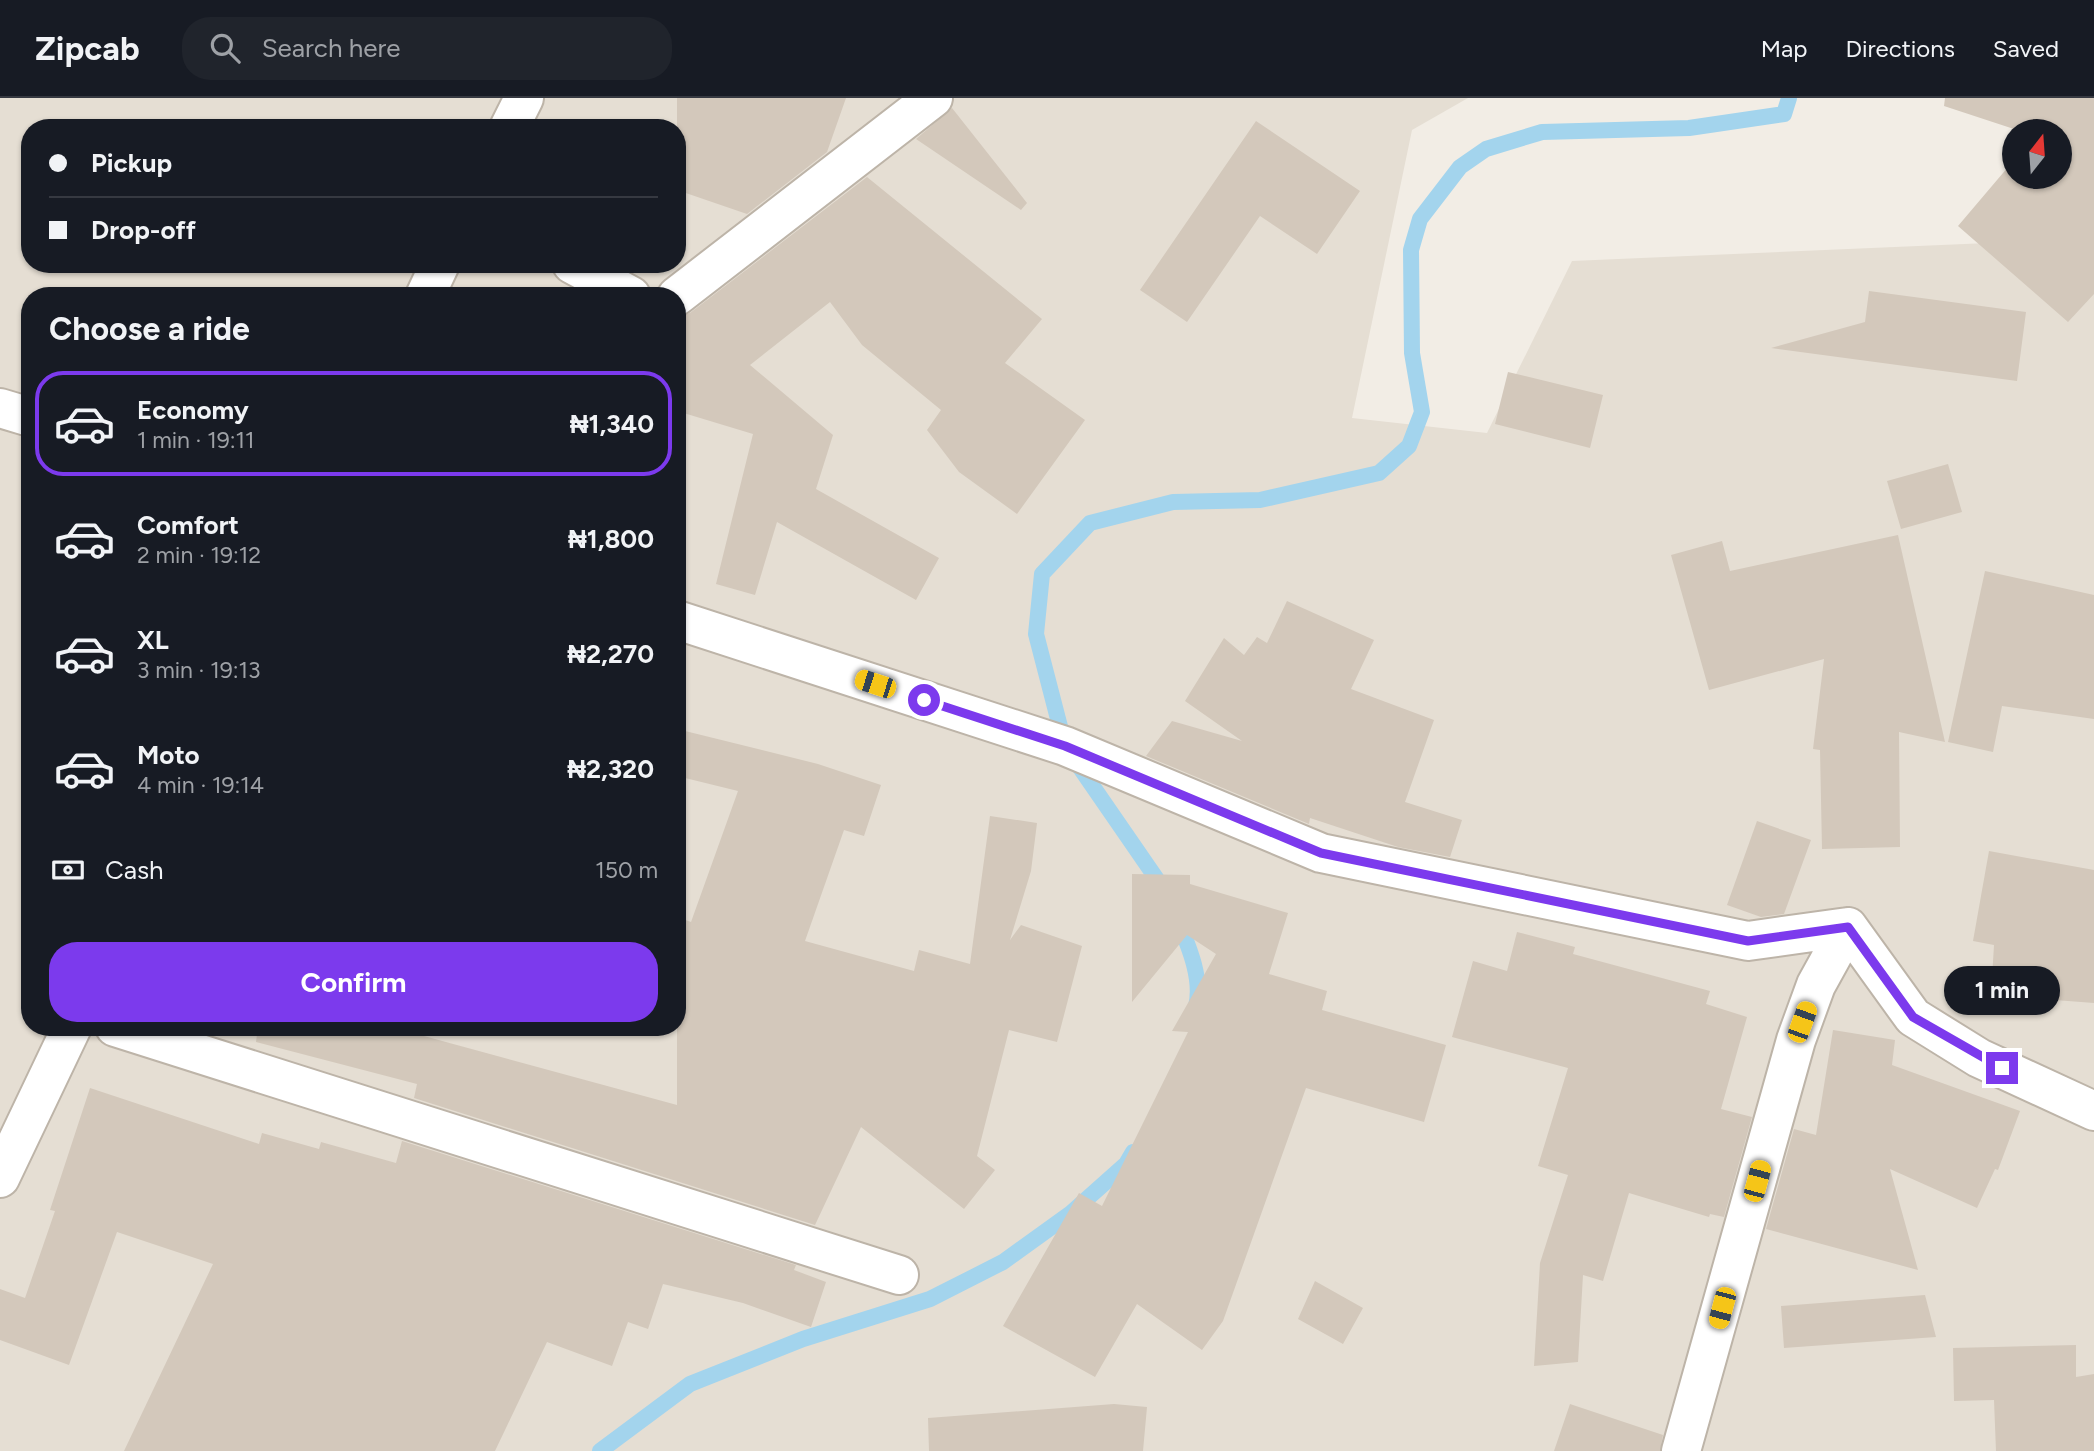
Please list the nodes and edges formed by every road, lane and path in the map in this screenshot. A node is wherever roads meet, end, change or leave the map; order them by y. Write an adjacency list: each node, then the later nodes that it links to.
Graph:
1 (524, 98): 3 (street)
2 (933, 98): 6 (street)
3 (514, 119)
4 (589, 273): 5 (street)
5 (614, 287)
6 (686, 289)
7 (0, 408): 8 (street)
8 (21, 414)
9 (686, 623): 10 (street)
10 (1848, 927): 13 (street); 16 (street)
11 (68, 1036): 14 (street)
12 (143, 1036): 15 (street)
13 (2094, 1111)
14 (0, 1178)
15 (899, 1275)
16 (1681, 1451)

